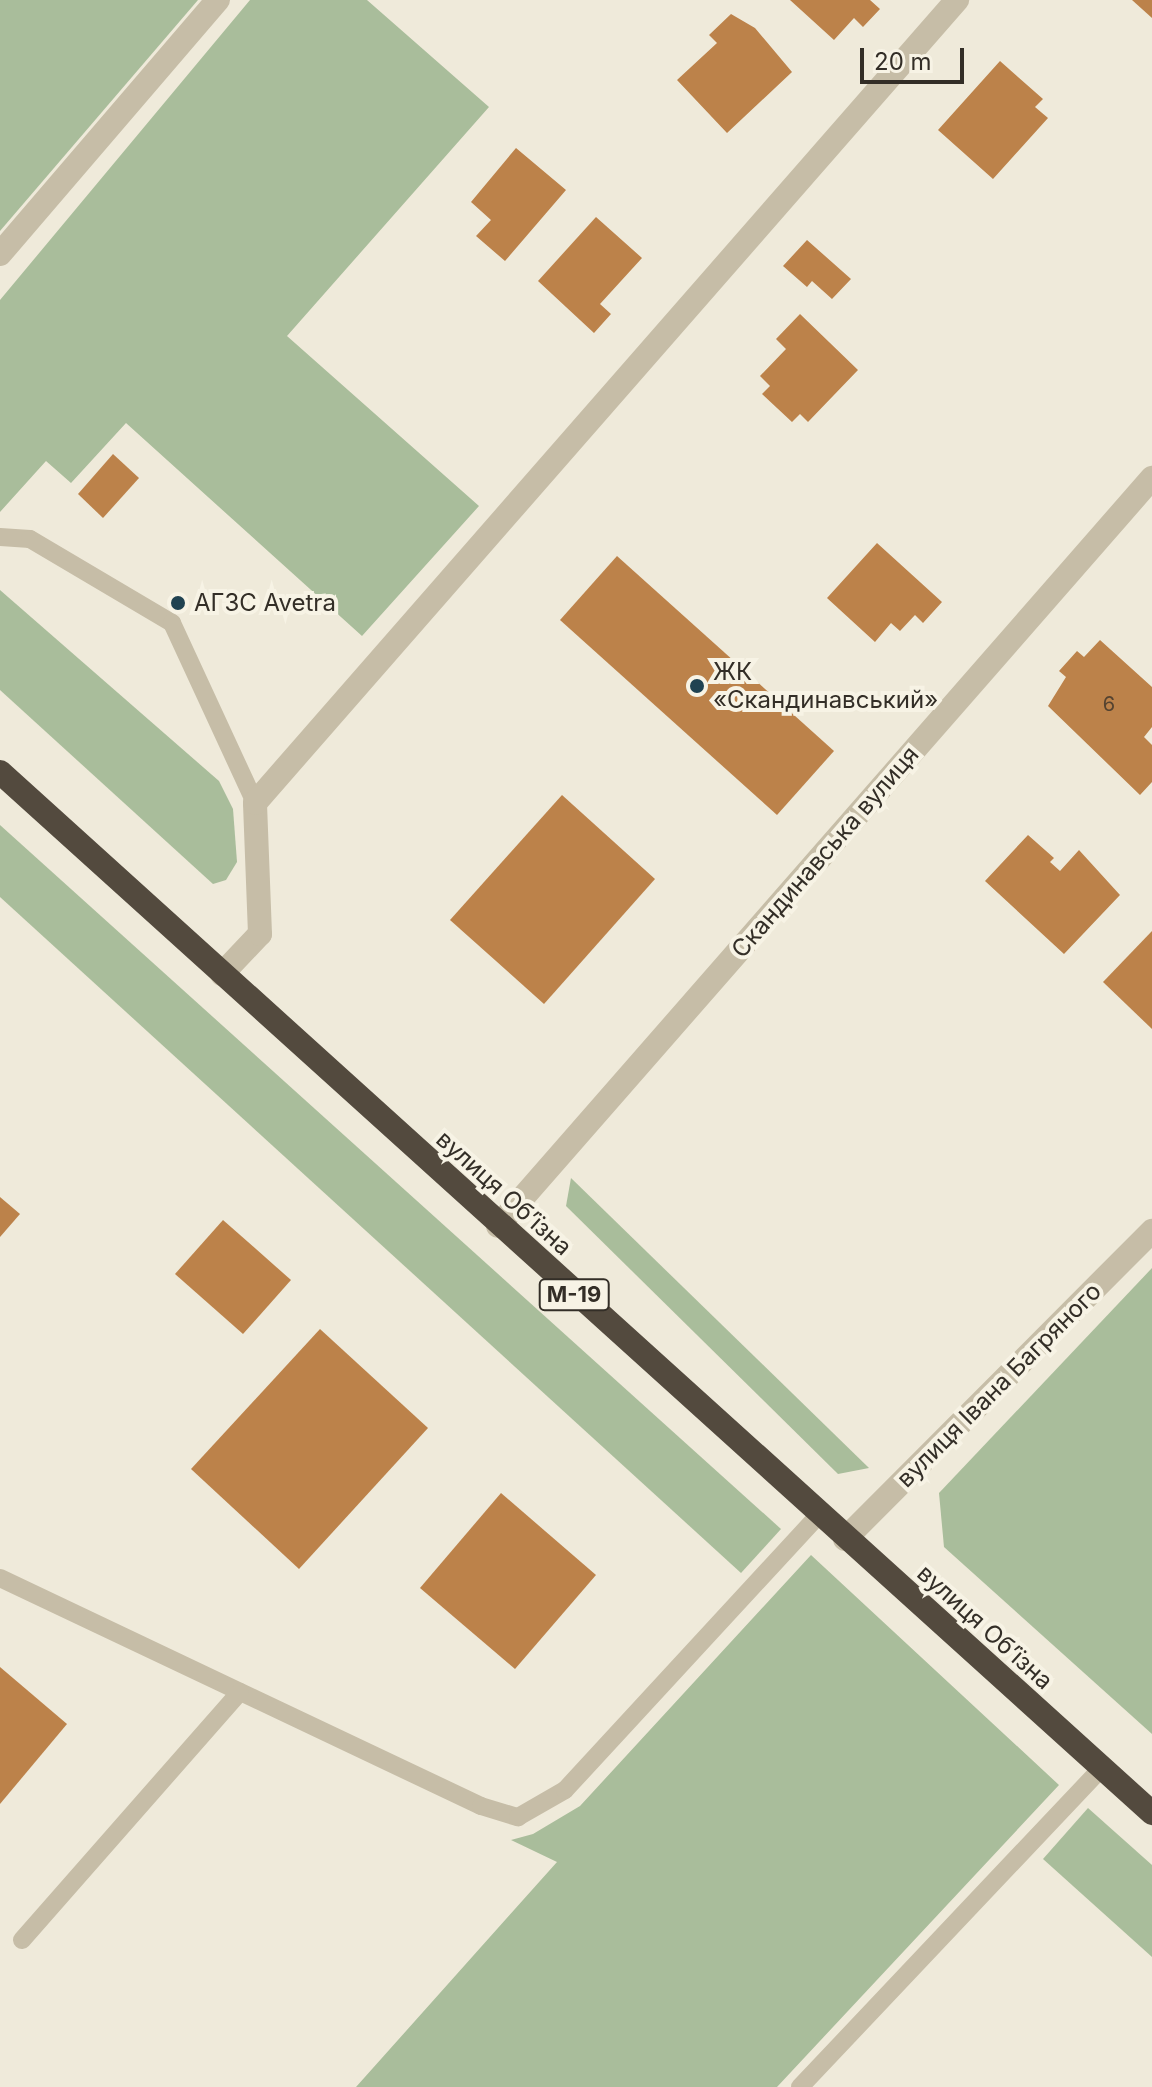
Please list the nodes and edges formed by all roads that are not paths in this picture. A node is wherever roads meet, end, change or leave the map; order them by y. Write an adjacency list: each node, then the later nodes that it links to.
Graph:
1 (218, 0): 3 (street)
2 (957, 0): 7 (street)
3 (0, 254)
4 (1152, 478): 9 (street, Скандинавська вулиця)
5 (0, 537): 7 (lane)
6 (0, 772): 8 (highway, вулиця Об’їзна / М-19)
7 (255, 803): 8 (street)
8 (222, 974): 9 (highway, вулиця Об’їзна / М-19)
9 (498, 1226): 11 (highway, вулиця Об’їзна / М-19)
10 (1152, 1231): 12 (street, вулиця Івана Багряного)
11 (819, 1515): 12 (highway, вулиця Об’їзна / М-19); 14 (lane)
12 (845, 1539): 15 (highway, вулиця Об’їзна / М-19)
13 (0, 1578): 14 (lane)
14 (240, 1692): 17 (lane)
15 (1101, 1769): 16 (highway, вулиця Об’їзна / М-19); 18 (lane)
16 (1152, 1813)
17 (22, 1940)
18 (800, 2087)

